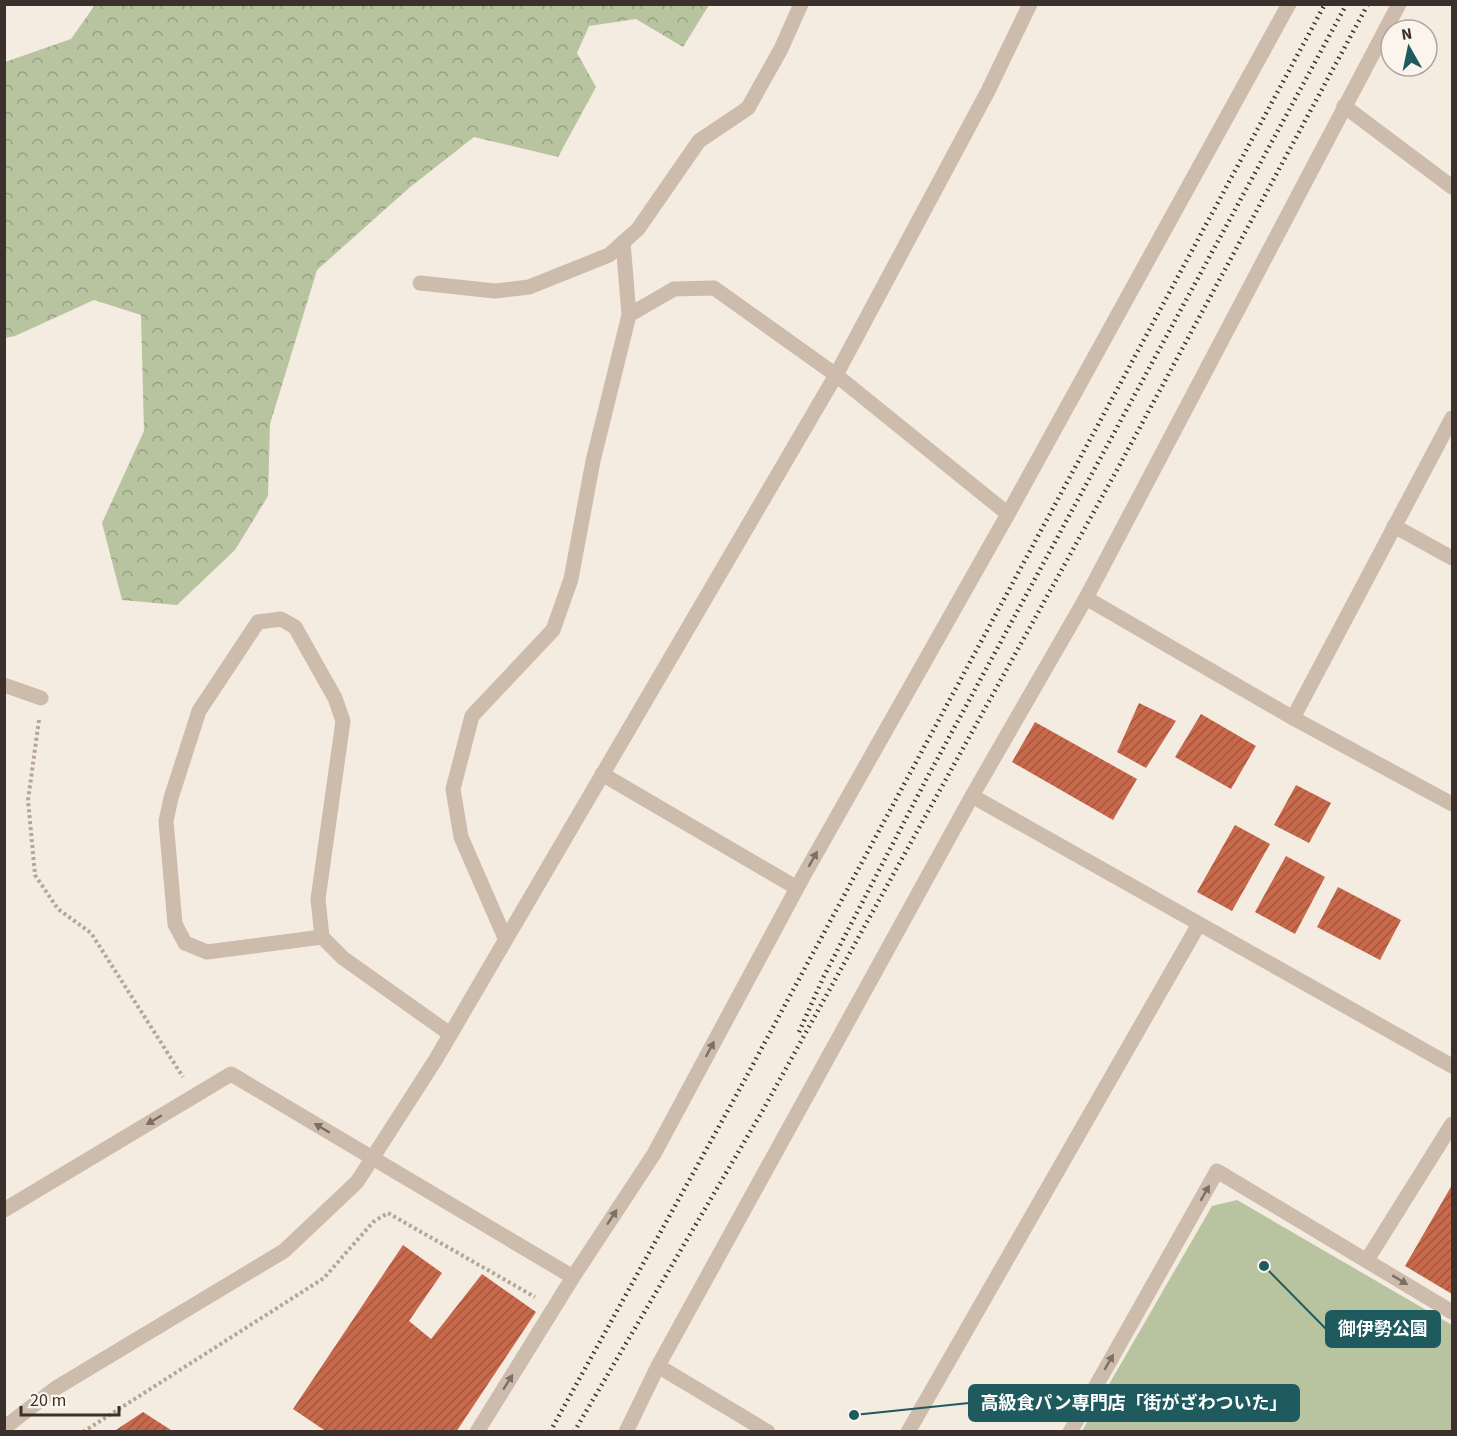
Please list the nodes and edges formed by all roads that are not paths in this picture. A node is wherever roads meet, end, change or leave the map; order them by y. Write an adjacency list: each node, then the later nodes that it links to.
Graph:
1 (801, 4): 7 (street)
2 (1030, 4): 10 (street)
3 (1289, 4): 12 (street)
4 (1399, 4): 5 (street)
5 (1344, 106): 6 (street); 15 (street)
6 (1452, 188)
7 (623, 242): 8 (street); 9 (street)
8 (420, 283)
9 (629, 315): 10 (street); 25 (street)
10 (836, 375): 12 (street); 19 (street)
11 (1452, 418): 13 (street)
12 (1008, 514): 22 (street, one-way to 12)
13 (1394, 526): 14 (street); 18 (street)
14 (1452, 558)
15 (1086, 598): 18 (street); 20 (street)
16 (4, 685): 17 (street)
17 (41, 698)
18 (1293, 718): 21 (street)
19 (602, 774): 22 (street); 25 (street)
20 (972, 796): 23 (street); 34 (street)
21 (1452, 804)
22 (797, 888): 32 (street, one-way to 22)
23 (1199, 924): 27 (street); 39 (street)
24 (322, 937): 24 (street); 26 (street)
25 (505, 938): 26 (street)
26 (450, 1034): 29 (street)
27 (1452, 1066)
28 (1452, 1124): 31 (street)
29 (372, 1158): 30 (street, one-way to 30); 32 (street); 35 (street)
30 (4, 1210)
31 (1367, 1260): 33 (street, one-way to 33); 40 (street, one-way to 31)
32 (573, 1277): 36 (street, one-way to 32)
33 (1452, 1312)
34 (658, 1366): 37 (street); 38 (street)
35 (4, 1428)
36 (477, 1431)
37 (626, 1431)
38 (768, 1431)
39 (908, 1431)
40 (1070, 1431)

